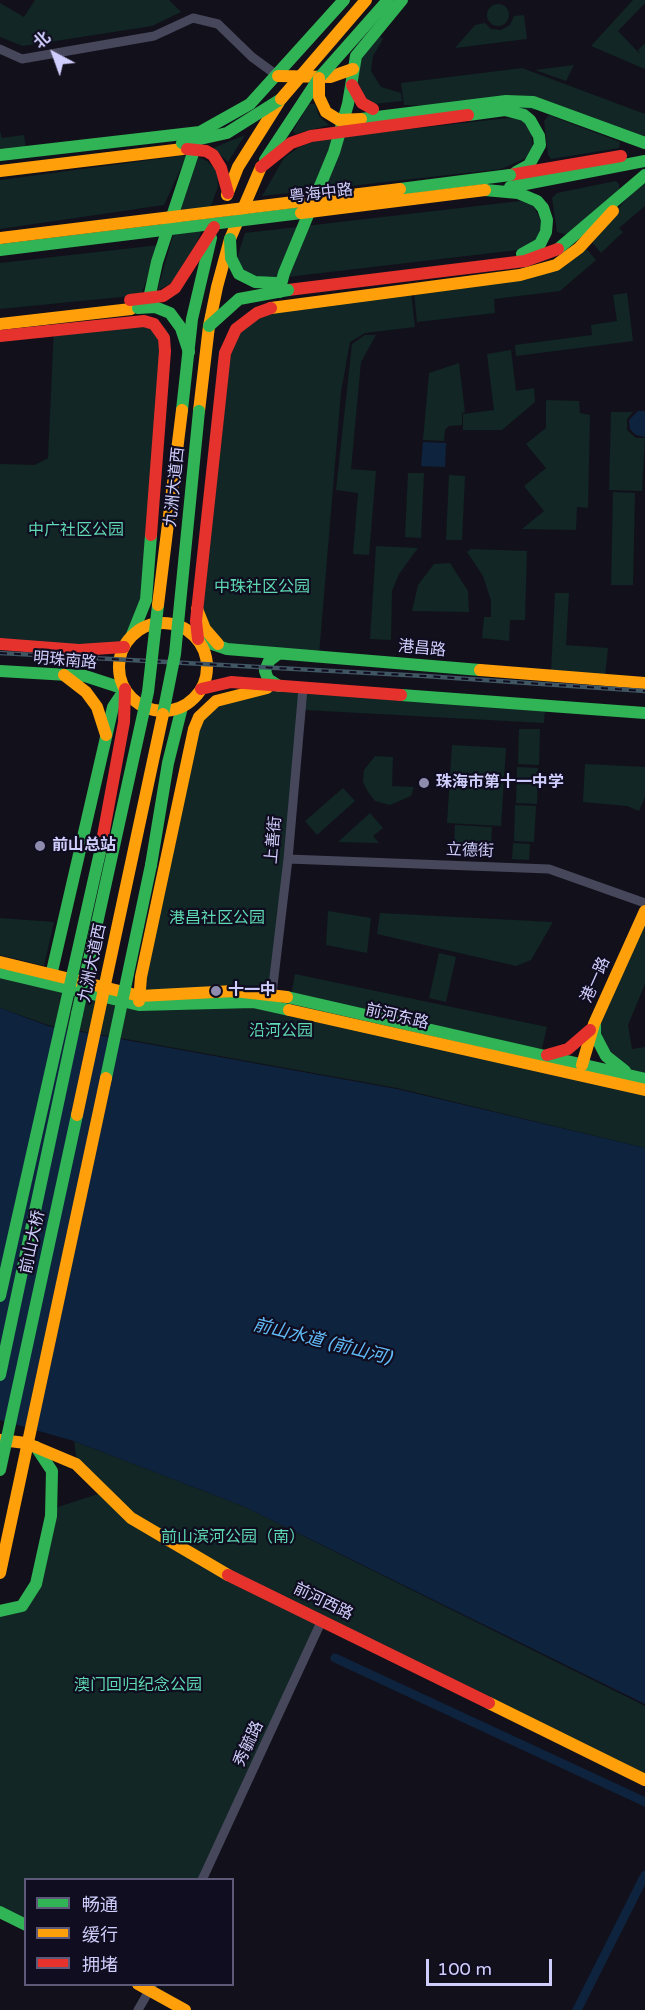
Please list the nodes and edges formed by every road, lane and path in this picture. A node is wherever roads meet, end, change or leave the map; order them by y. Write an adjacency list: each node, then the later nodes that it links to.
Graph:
1 (344, 0): 7 (main road)
2 (366, 0): 10 (main road, 九洲大道西, bridge)
3 (388, 0): 8 (main road, 九洲大道西, bridge)
4 (402, 0): 6 (main road)
5 (0, 49): 7 (street)
6 (353, 69): 7 (main road); 9 (main road)
7 (278, 76): 14 (main road)
8 (319, 78): 11 (main road, bridge); 21 (main road, 九洲大道西, bridge)
9 (352, 85): 12 (main road); 13 (main road)
10 (281, 99): 16 (main road, bridge); 27 (main road, 九洲大道西, bridge)
11 (533, 102): 13 (main road); 15 (main road)
12 (348, 104): 13 (main road); 34 (main road)
13 (373, 110)
14 (200, 132): 18 (main road); 36 (main road)
15 (645, 142)
16 (182, 146): 20 (main road); 22 (main road); 27 (main road, bridge)
17 (645, 150): 23 (main road, 粤海中路)
18 (0, 155)
19 (645, 161): 26 (main road, 粤海中路)
20 (0, 164)
21 (261, 167): 23 (main road, bridge); 30 (main road, 九洲大道西, bridge)
22 (0, 171)
23 (510, 175): 29 (main road, 粤海中路, bridge)
24 (645, 175): 25 (main road)
25 (635, 185): 32 (main road); 34 (main road)
26 (485, 190): 31 (main road, 粤海中路, bridge); 32 (main road)
27 (228, 193): 28 (main road, 九洲大道西, bridge)
28 (214, 227): 33 (main road, bridge); 40 (main road, 九洲大道西, bridge)
29 (0, 238)
30 (230, 239): 32 (main road, bridge); 38 (main road, 九洲大道西, bridge)
31 (0, 250)
32 (288, 286): 38 (main road, bridge)
33 (130, 304): 35 (main road); 37 (main road); 40 (main road, bridge)
34 (273, 307): 41 (main road)
35 (0, 317)
36 (144, 321): 39 (main road); 42 (main road)
37 (0, 324)
38 (209, 326): 67 (main road, 九洲大道西, bridge)
39 (0, 336)
40 (189, 352): 66 (main road, 九洲大道西, bridge)
41 (197, 609): 43 (main road); 46 (main road)
42 (132, 635): 43 (main road); 45 (main road)
43 (198, 639): 46 (main road, 港昌路); 54 (main road)
44 (0, 644): 45 (main road, 明珠南路)
45 (124, 647): 53 (main road)
46 (227, 649): 47 (main road, 港昌路)
47 (278, 654): 50 (main road, 港昌路); 51 (main road)
48 (0, 671): 49 (main road, 明珠南路)
49 (64, 675): 53 (main road, 明珠南路); 57 (main road)
50 (645, 683)
51 (280, 686): 52 (main road); 54 (main road); 65 (main road)
52 (303, 688): 56 (main road); 58 (street, 上善街)
53 (125, 689): 55 (main road); 57 (main road); 73 (main road, bridge)
54 (201, 689): 55 (main road)
55 (182, 707): 78 (main road, bridge)
56 (645, 713)
57 (106, 735): 63 (main road)
58 (288, 859): 59 (street, 立德街); 64 (street, 上善街)
59 (645, 903)
60 (645, 911): 68 (main road, 港一路)
61 (0, 962): 63 (main road)
62 (0, 972): 63 (main road)
63 (50, 979): 65 (main road)
64 (272, 994): 65 (main road, 前河东路); 69 (main road, 前河东路)
65 (139, 1000): 72 (main road, 前河东路)
66 (77, 1014): 74 (main road, 前山大桥)
67 (97, 1021): 77 (main road, 前山大桥, bridge)
68 (594, 1024): 69 (main road); 70 (main road, 港一路); 71 (main road)
69 (542, 1056): 70 (main road, 前河东路)
70 (582, 1065): 71 (main road, 前河东路)
71 (645, 1079)
72 (645, 1090)
73 (0, 1296)
74 (0, 1375)
75 (0, 1440): 76 (main road, 前河西路)
76 (36, 1447): 79 (main road); 80 (main road, 前河西路)
77 (0, 1470)
78 (0, 1573)
79 (0, 1611)
80 (322, 1620): 81 (main road, 前河西路); 82 (street, 秀毓路)
81 (645, 1780)
82 (203, 1878)
83 (0, 1912): 84 (main road)
84 (24, 1924)
85 (151, 1988): 86 (street); 87 (main road)
86 (138, 2010)
87 (184, 2010)

